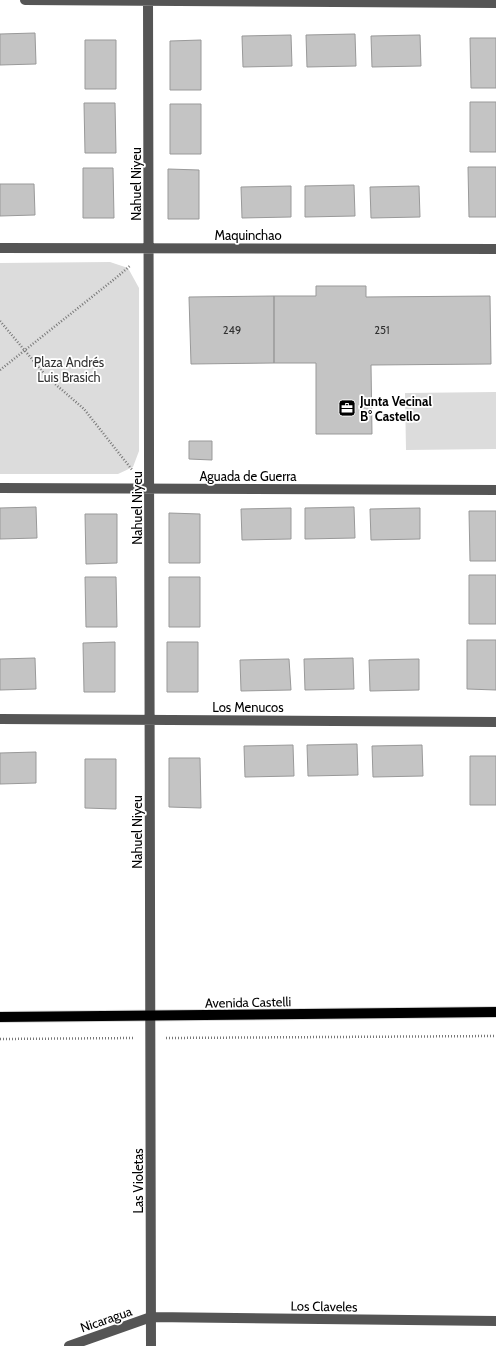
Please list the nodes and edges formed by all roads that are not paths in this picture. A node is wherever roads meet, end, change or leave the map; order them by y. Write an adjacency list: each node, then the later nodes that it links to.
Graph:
1 (25, 0): 2 (street)
2 (148, 0): 3 (street); 5 (street, Nahuel Niyeu)
3 (496, 3)
4 (0, 248): 5 (street, Maquinchao)
5 (149, 248): 6 (street, Maquinchao); 8 (street, Nahuel Niyeu)
6 (496, 249)
7 (0, 488): 8 (street, Aguada de Guerra)
8 (150, 489): 9 (street, Aguada de Guerra); 11 (street, Nahuel Niyeu)
9 (496, 490)
10 (0, 719): 11 (street, Los Menucos)
11 (150, 720): 12 (street, Los Menucos); 14 (street, Nahuel Niyeu)
12 (496, 722)
13 (496, 1012): 14 (main road, Avenida Castelli)
14 (151, 1015): 15 (main road, Avenida Castelli); 16 (street, Las Violetas)
15 (0, 1017)
16 (151, 1317): 17 (street, Los Claveles); 18 (street, Nicaragua); 19 (street, Las Violetas)
17 (496, 1321)
18 (69, 1346)
19 (151, 1346)

